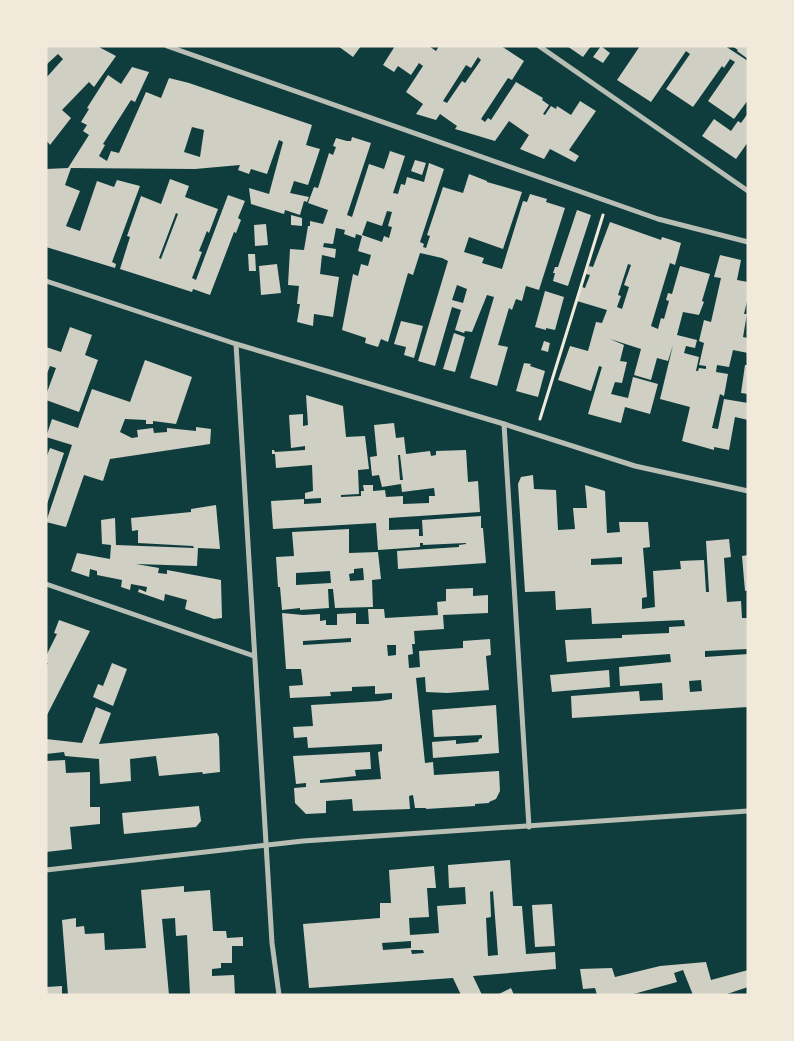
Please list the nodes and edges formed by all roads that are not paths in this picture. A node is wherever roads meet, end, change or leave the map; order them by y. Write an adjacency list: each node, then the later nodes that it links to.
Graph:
1 (167, 46): 4 (street)
2 (539, 46): 3 (street)
3 (748, 191)
4 (748, 242)
5 (46, 280): 6 (street)
6 (236, 344): 7 (street); 10 (street)
7 (504, 424): 8 (street); 12 (street)
8 (748, 491)
9 (46, 584): 10 (street)
10 (254, 656): 13 (street)
11 (748, 811): 12 (street)
12 (529, 826): 13 (street)
13 (267, 846): 14 (street); 15 (street)
14 (46, 870)
15 (278, 995)

